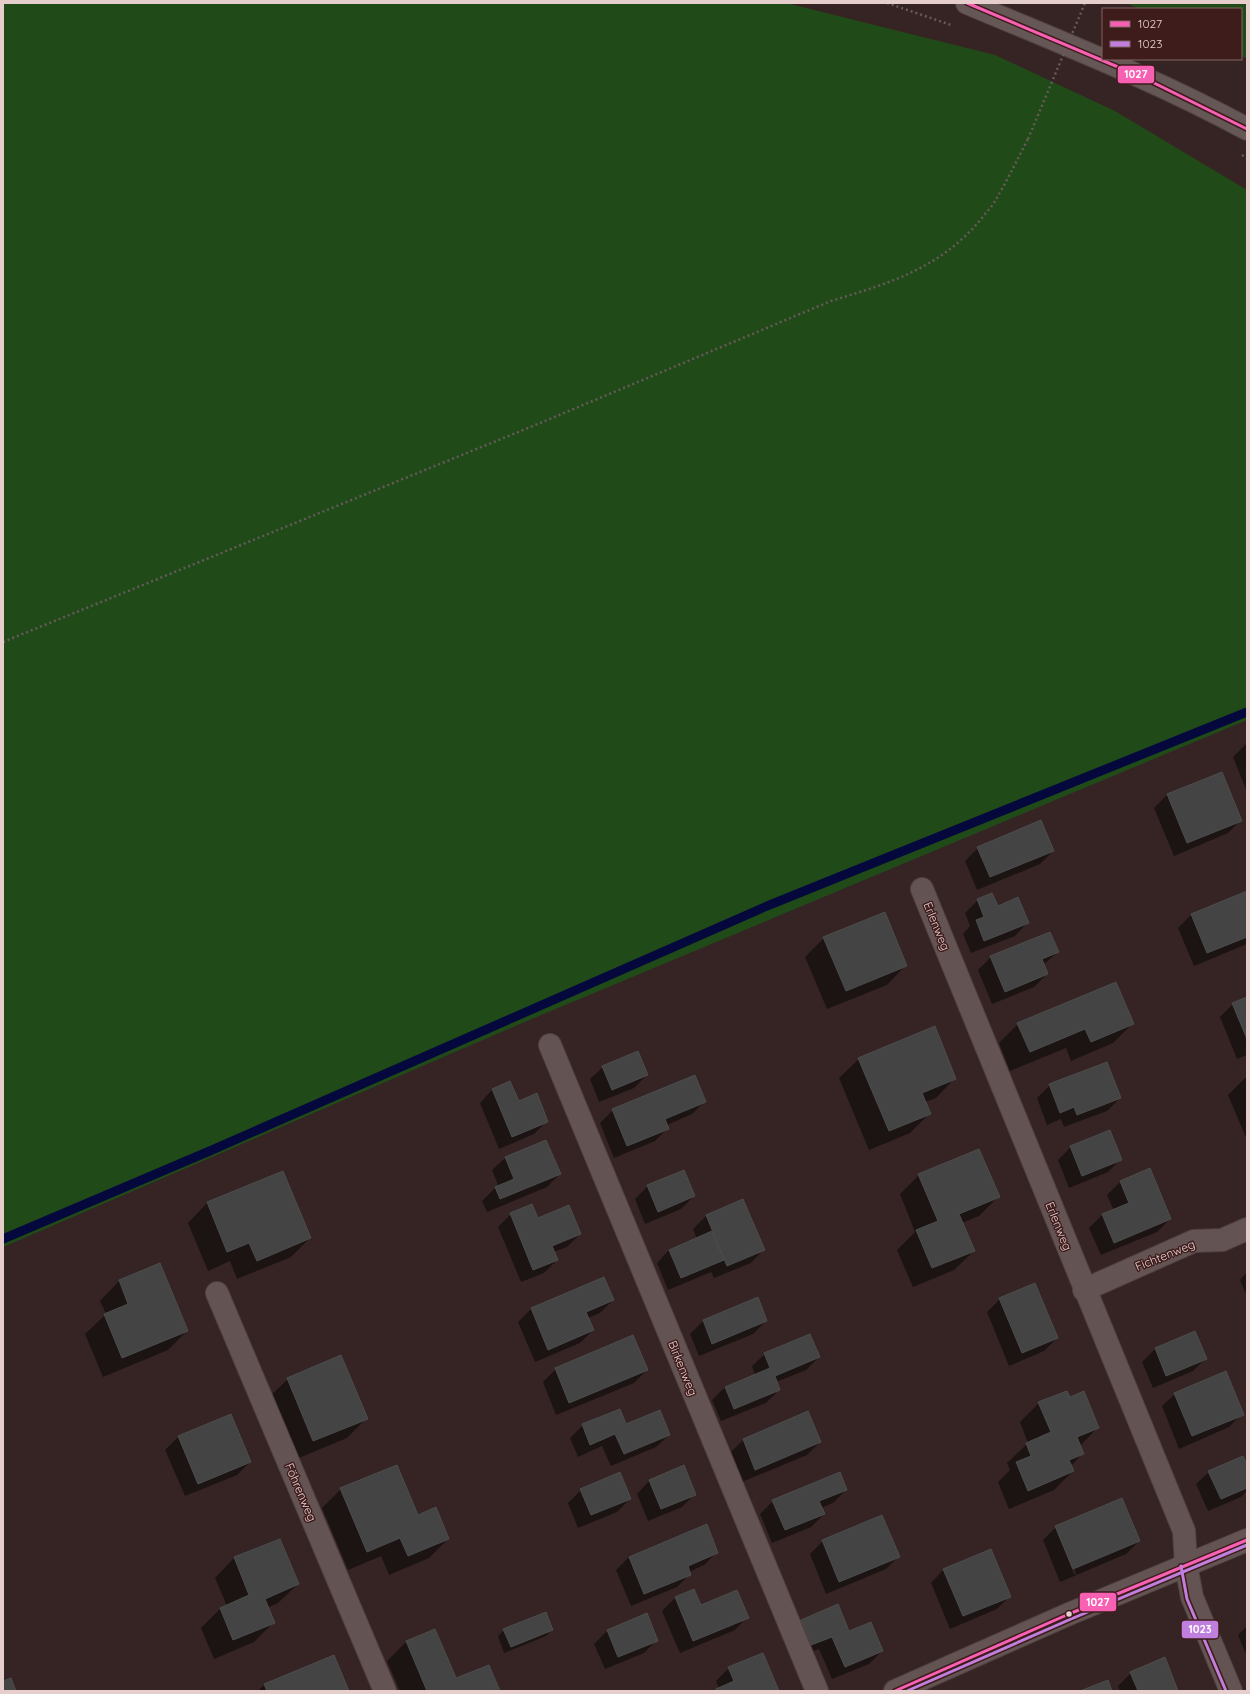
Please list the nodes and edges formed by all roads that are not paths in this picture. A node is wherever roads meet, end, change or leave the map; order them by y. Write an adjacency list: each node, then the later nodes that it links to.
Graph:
1 (967, 3): 2 (street)
2 (1102, 59)
3 (1103, 60): 4 (street)
4 (1247, 129)
5 (922, 889): 8 (street, Erlenweg)
6 (550, 1044): 13 (street, Birkenweg)
7 (1247, 1228): 8 (street, Fichtenweg)
8 (1084, 1290): 11 (street, Erlenweg)
9 (217, 1293): 12 (street, Föhrenweg)
10 (1247, 1540): 11 (street)
11 (1186, 1565): 14 (street); 15 (street, Erlenweg)
12 (385, 1691)
13 (817, 1691)
14 (896, 1691)
15 (1231, 1691)

